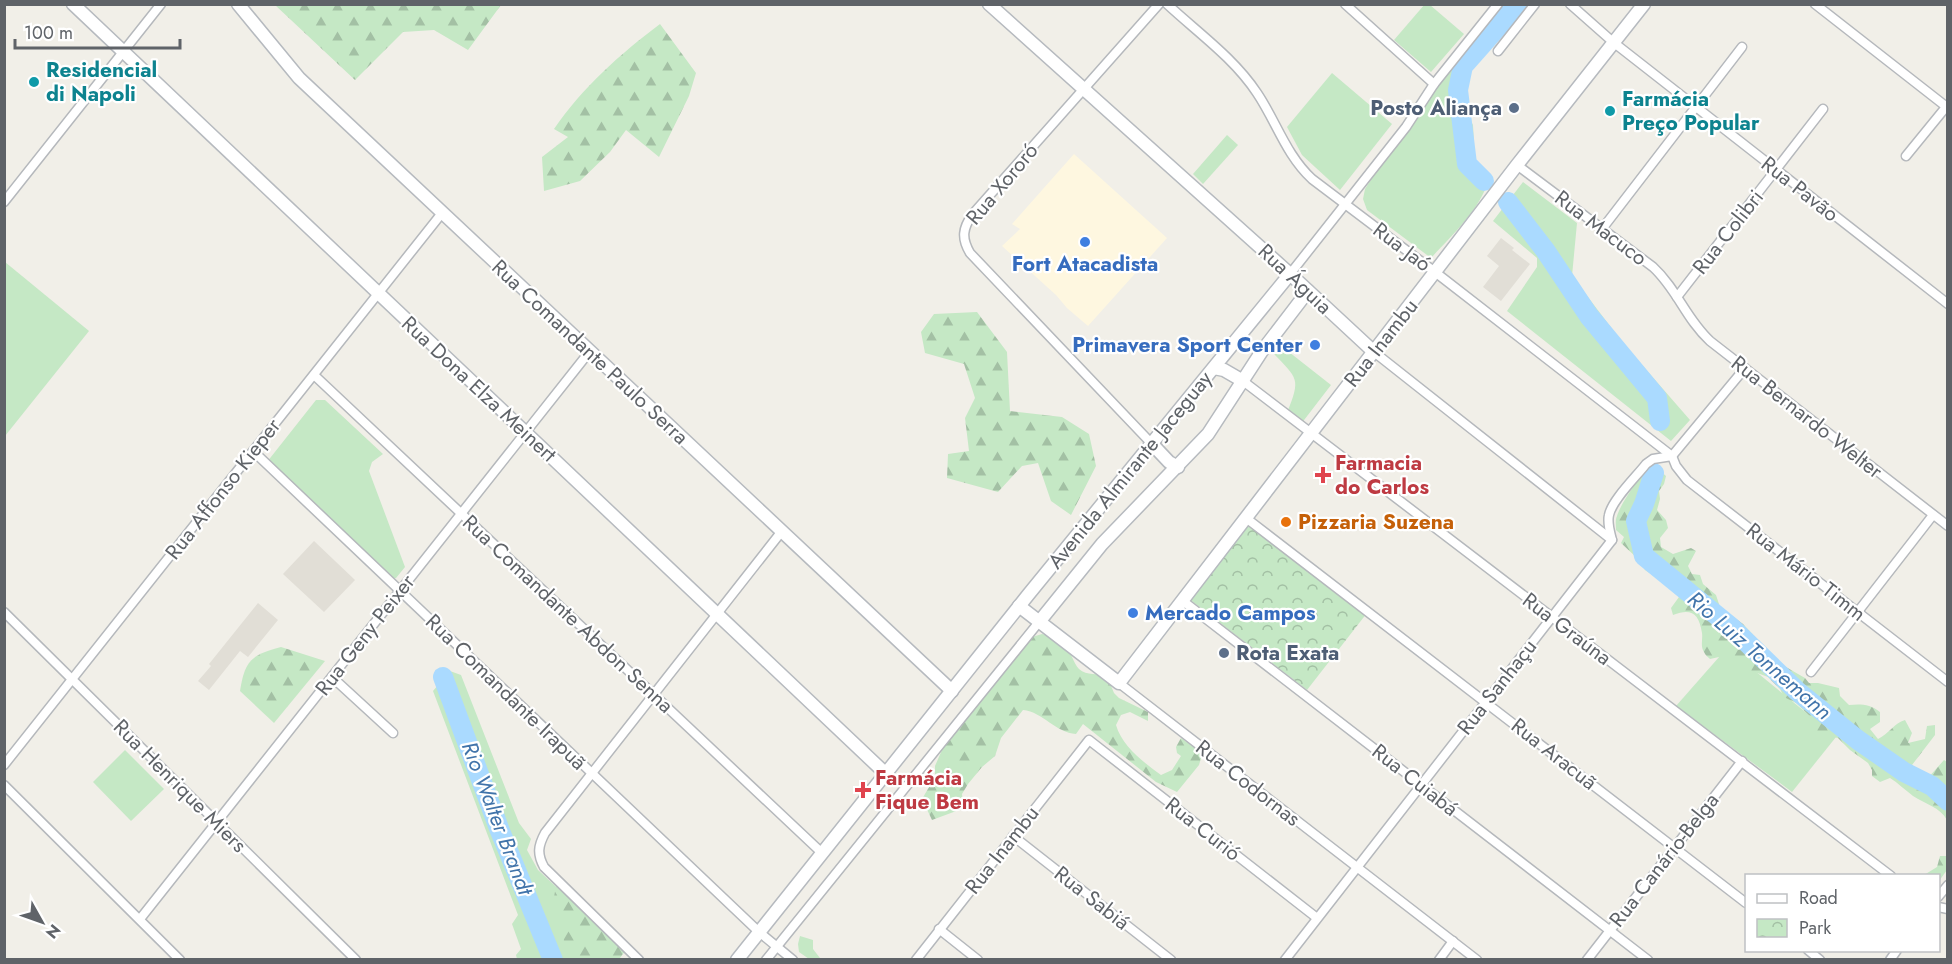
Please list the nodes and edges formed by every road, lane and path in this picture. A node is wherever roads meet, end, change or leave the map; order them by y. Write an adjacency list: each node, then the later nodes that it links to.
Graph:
1 (73, 4): 16 (street, Rua Dona Elza Meinert)
2 (161, 4): 16 (street)
3 (238, 4): 27 (street, Rua Comandante Paulo Serra)
4 (989, 4): 18 (street, Rua Águia)
5 (1160, 4): 18 (street, Rua Xororó)
6 (1167, 4): 26 (street, Rua Jaó)
7 (1345, 4): 17 (street)
8 (1498, 4): 17 (street, Avenida Almirante Jaceguay)
9 (1535, 4): 15 (street)
10 (1570, 4): 13 (street, Rua Pavão)
11 (1644, 4): 13 (street, Rua Inambu)
12 (1815, 4): 20 (street)
13 (1613, 42): 19 (street, Rua Pavão); 23 (street, Rua Inambu)
14 (1742, 47): 19 (street)
15 (1498, 51)
16 (123, 52): 25 (street); 32 (street, Rua Dona Elza Meinert)
17 (1434, 84): 26 (street, Avenida Almirante Jaceguay)
18 (1084, 89): 30 (street, Rua Águia); 43 (street, Rua Xororó)
19 (1696, 107): 24 (street, Rua Pavão); 28 (street)
20 (1947, 108): 22 (street)
21 (1823, 109): 24 (street, Rua Colibri)
22 (1906, 156)
23 (1517, 165): 28 (street, Rua Macuco); 29 (street, Rua Inambu)
24 (1776, 170): 33 (street, Rua Colibri); 34 (street, Rua Pavão)
25 (5, 202)
26 (1346, 205): 29 (street, Rua Jaó); 30 (street, Avenida Almirante Jaceguay)
27 (442, 213): 32 (street, Rua Affonso Kieper); 35 (street, Rua Comandante Paulo Serra)
28 (1602, 229): 33 (street, Rua Macuco)
29 (1436, 272): 36 (street, Rua Inambu); 45 (street, Rua Jaó)
30 (1290, 274): 31 (street, Rua Águia); 37 (street, Avenida Almirante Jaceguay)
31 (1308, 291): 36 (street, Rua Águia); 40 (street, Avenida Almirante Jaceguay)
32 (379, 294): 39 (street, Rua Affonso Kieper); 41 (street, Rua Dona Elza Meinert)
33 (1677, 297): 38 (street, Rua Bernardo Welter)
34 (1947, 304)
35 (590, 351): 41 (street, Rua Geny Peixer); 51 (street, Rua Comandante Paulo Serra)
36 (1374, 352): 42 (street, Rua Inambu); 52 (street, Rua Águia)
37 (1214, 368): 40 (street); 43 (street, Avenida Almirante Jaceguay)
38 (1745, 368): 45 (street); 48 (street, Rua Bernardo Welter)
39 (314, 375): 44 (street, Rua Affonso Kieper); 47 (street, Rua Comandante Abdon Senna)
40 (1243, 381): 42 (street, Rua Graúna); 46 (street, Avenida Almirante Jaceguay)
41 (526, 433): 47 (street, Rua Geny Peixer); 58 (street, Rua Dona Elza Meinert)
42 (1311, 434): 49 (street, Rua Inambu); 59 (street, Rua Graúna)
43 (1152, 444): 46 (street); 55 (street, Avenida Almirante Jaceguay)
44 (254, 452): 53 (street, Rua Comandante Irapuã); 63 (street, Rua Affonso Kieper)
45 (1672, 456): 52 (street); 57 (street, Rua Mário Timm)
46 (1178, 467): 60 (street, Avenida Almirante Jaceguay)
47 (461, 514): 53 (street, Rua Geny Peixer); 67 (street, Rua Comandante Abdon Senna)
48 (1934, 515): 50 (street, Rua Bernardo Welter); 57 (street)
49 (1246, 518): 54 (street, Rua Inambu); 68 (street, Rua Aracuã)
50 (1947, 526)
51 (782, 531): 58 (street); 66 (street, Rua Comandante Paulo Serra)
52 (1612, 540): 59 (street, Rua Sanhaçu)
53 (400, 591): 62 (street, Rua Geny Peixer); 73 (street, Rua Comandante Irapuã)
54 (1183, 601): 65 (street, Rua Inambu); 75 (street, Rua Cuiabá)
55 (1019, 606): 60 (street, Rua Codornas); 66 (street, Avenida Almirante Jaceguay)
56 (4, 612): 63 (street, Rua Henrique Miers)
57 (1858, 613): 61 (street); 64 (street, Rua Mário Timm)
58 (717, 614): 67 (street); 74 (street, Rua Dona Elza Meinert)
59 (1551, 617): 68 (street, Rua Sanhaçu); 71 (street, Rua Graúna)
60 (1039, 622): 65 (street, Rua Codornas); 90 (street, Avenida Almirante Jaceguay)
61 (1811, 672)
62 (332, 677): 69 (street); 77 (street, Rua Geny Peixer)
63 (73, 680): 72 (street, Rua Affonso Kieper); 77 (street, Rua Henrique Miers)
64 (1947, 682)
65 (1119, 683): 81 (street, Rua Codornas)
66 (952, 691): 74 (street, Avenida Almirante Jaceguay)
67 (654, 694): 73 (street); 80 (street, Rua Comandante Abdon Senna)
68 (1485, 702): 75 (street, Rua Sanhaçu); 79 (street, Rua Aracuã)
69 (393, 733)
70 (1089, 740): 78 (street, Rua Inambu); 84 (street, Rua Curió)
71 (1742, 761): 79 (street, Rua Canário-Belga); 82 (street, Rua Graúna)
72 (4, 765)
73 (592, 773): 88 (street, Rua Comandante Irapuã); 93 (street)
74 (885, 773): 80 (street, Avenida Almirante Jaceguay)
75 (1421, 784): 81 (street, Rua Sanhaçu); 87 (street, Rua Cuiabá)
76 (4, 785): 85 (street)
77 (217, 822): 85 (street, Rua Geny Peixer); 92 (street, Rua Henrique Miers)
78 (1013, 836): 86 (street, Rua Inambu); 100 (street, Rua Sabiá)
79 (1674, 847): 83 (street, Rua Aracuã); 87 (street, Rua Canário-Belga)
80 (822, 853): 88 (street, Avenida Almirante Jaceguay)
81 (1357, 867): 84 (street, Rua Sanhaçu); 89 (street, Rua Codornas)
82 (1889, 874)
83 (1745, 902)
84 (1317, 918): 101 (street, Rua Sanhaçu)
85 (140, 919): 91 (street)
86 (939, 929): 98 (street, Rua Inambu); 99 (street)
87 (1610, 930): 104 (street, Rua Canário-Belga); 105 (street, Rua Cuiabá)
88 (759, 932): 90 (street, Rua Comandante Irapuã); 94 (street, Avenida Almirante Jaceguay); 95 (street, Avenida Almirante Jaceguay)
89 (1453, 941): 102 (street); 103 (street, Rua Codornas)
90 (777, 947): 96 (street, Avenida Almirante Jaceguay); 97 (street, Rua Comandante Irapuã)
91 (180, 960)
92 (356, 960)
93 (639, 960)
94 (736, 960)
95 (743, 960)
96 (766, 960)
97 (793, 960)
98 (915, 960)
99 (978, 960)
100 (1172, 960)
101 (1285, 960)
102 (1439, 960)
103 (1477, 960)
104 (1587, 960)
105 (1648, 960)

